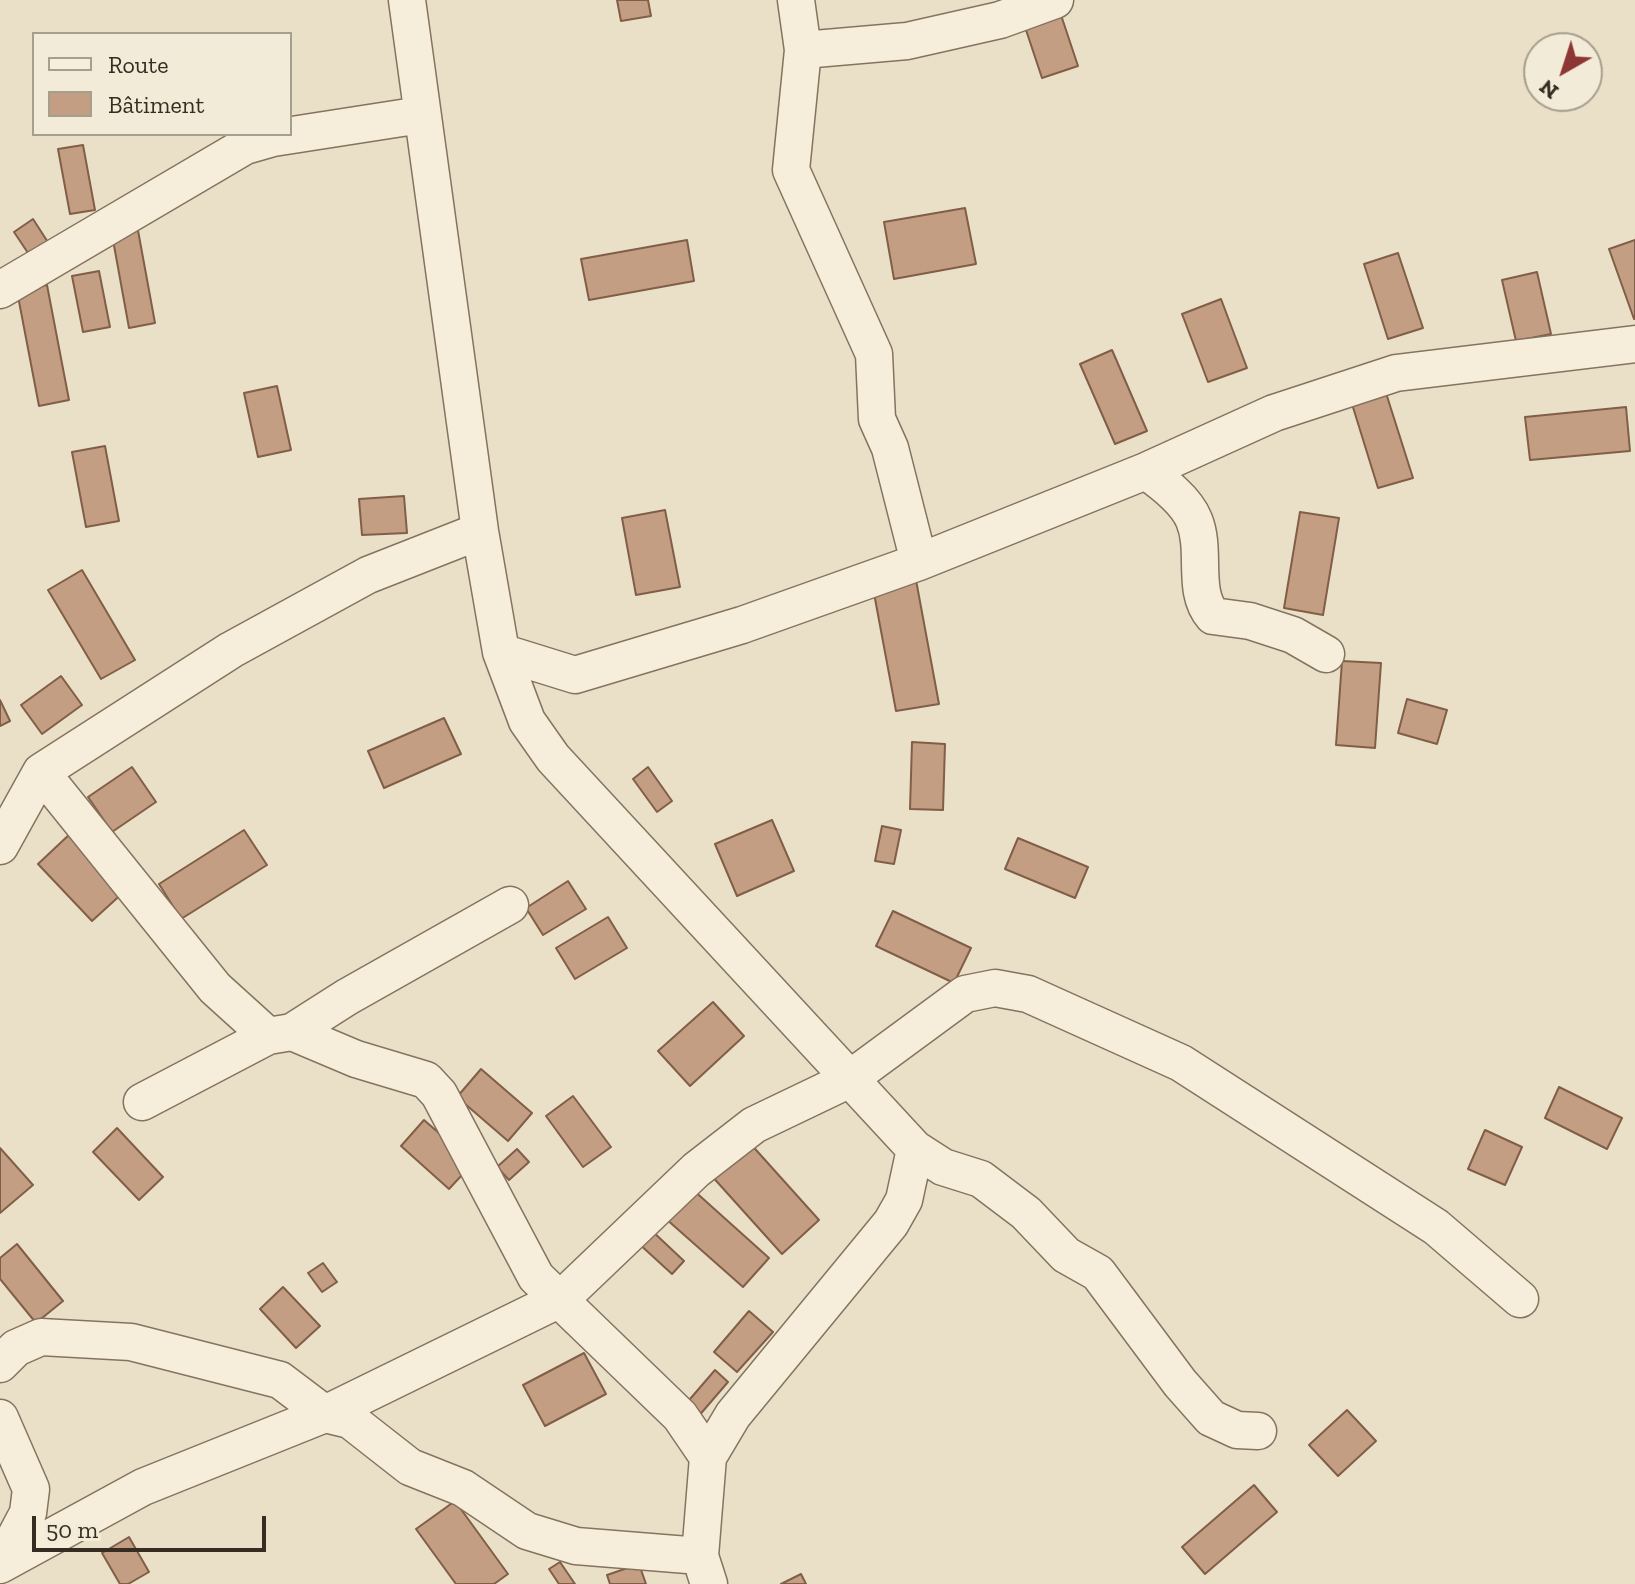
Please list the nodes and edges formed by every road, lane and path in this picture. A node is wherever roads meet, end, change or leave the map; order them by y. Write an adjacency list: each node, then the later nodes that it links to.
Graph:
1 (407, 0): 5 (street)
2 (796, 0): 4 (street)
3 (1055, 0): 4 (street)
4 (803, 50): 12 (street)
5 (421, 115): 6 (street); 11 (street)
6 (292, 135)
7 (286, 136): 8 (street)
8 (0, 290)
9 (1635, 344): 10 (street)
10 (1146, 471): 12 (street); 14 (street)
11 (480, 531): 13 (street); 17 (street)
12 (919, 562): 15 (street)
13 (501, 652): 15 (street); 16 (street)
14 (1326, 654)
15 (575, 675): 16 (street)
16 (527, 721): 21 (street)
17 (41, 772): 18 (street); 20 (street)
18 (0, 846)
19 (510, 905): 20 (street)
20 (280, 1034): 22 (street); 24 (street)
21 (848, 1080): 23 (street); 24 (street); 25 (street)
22 (142, 1102)
23 (915, 1149): 29 (street); 30 (street)
24 (562, 1298): 27 (street); 30 (street)
25 (1520, 1299)
26 (0, 1364): 27 (street)
27 (325, 1414): 31 (street); 32 (street)
28 (0, 1418): 31 (street)
29 (1258, 1431)
30 (708, 1457): 32 (street)
31 (0, 1564): 33 (street)
32 (704, 1570)
33 (13, 1584)

